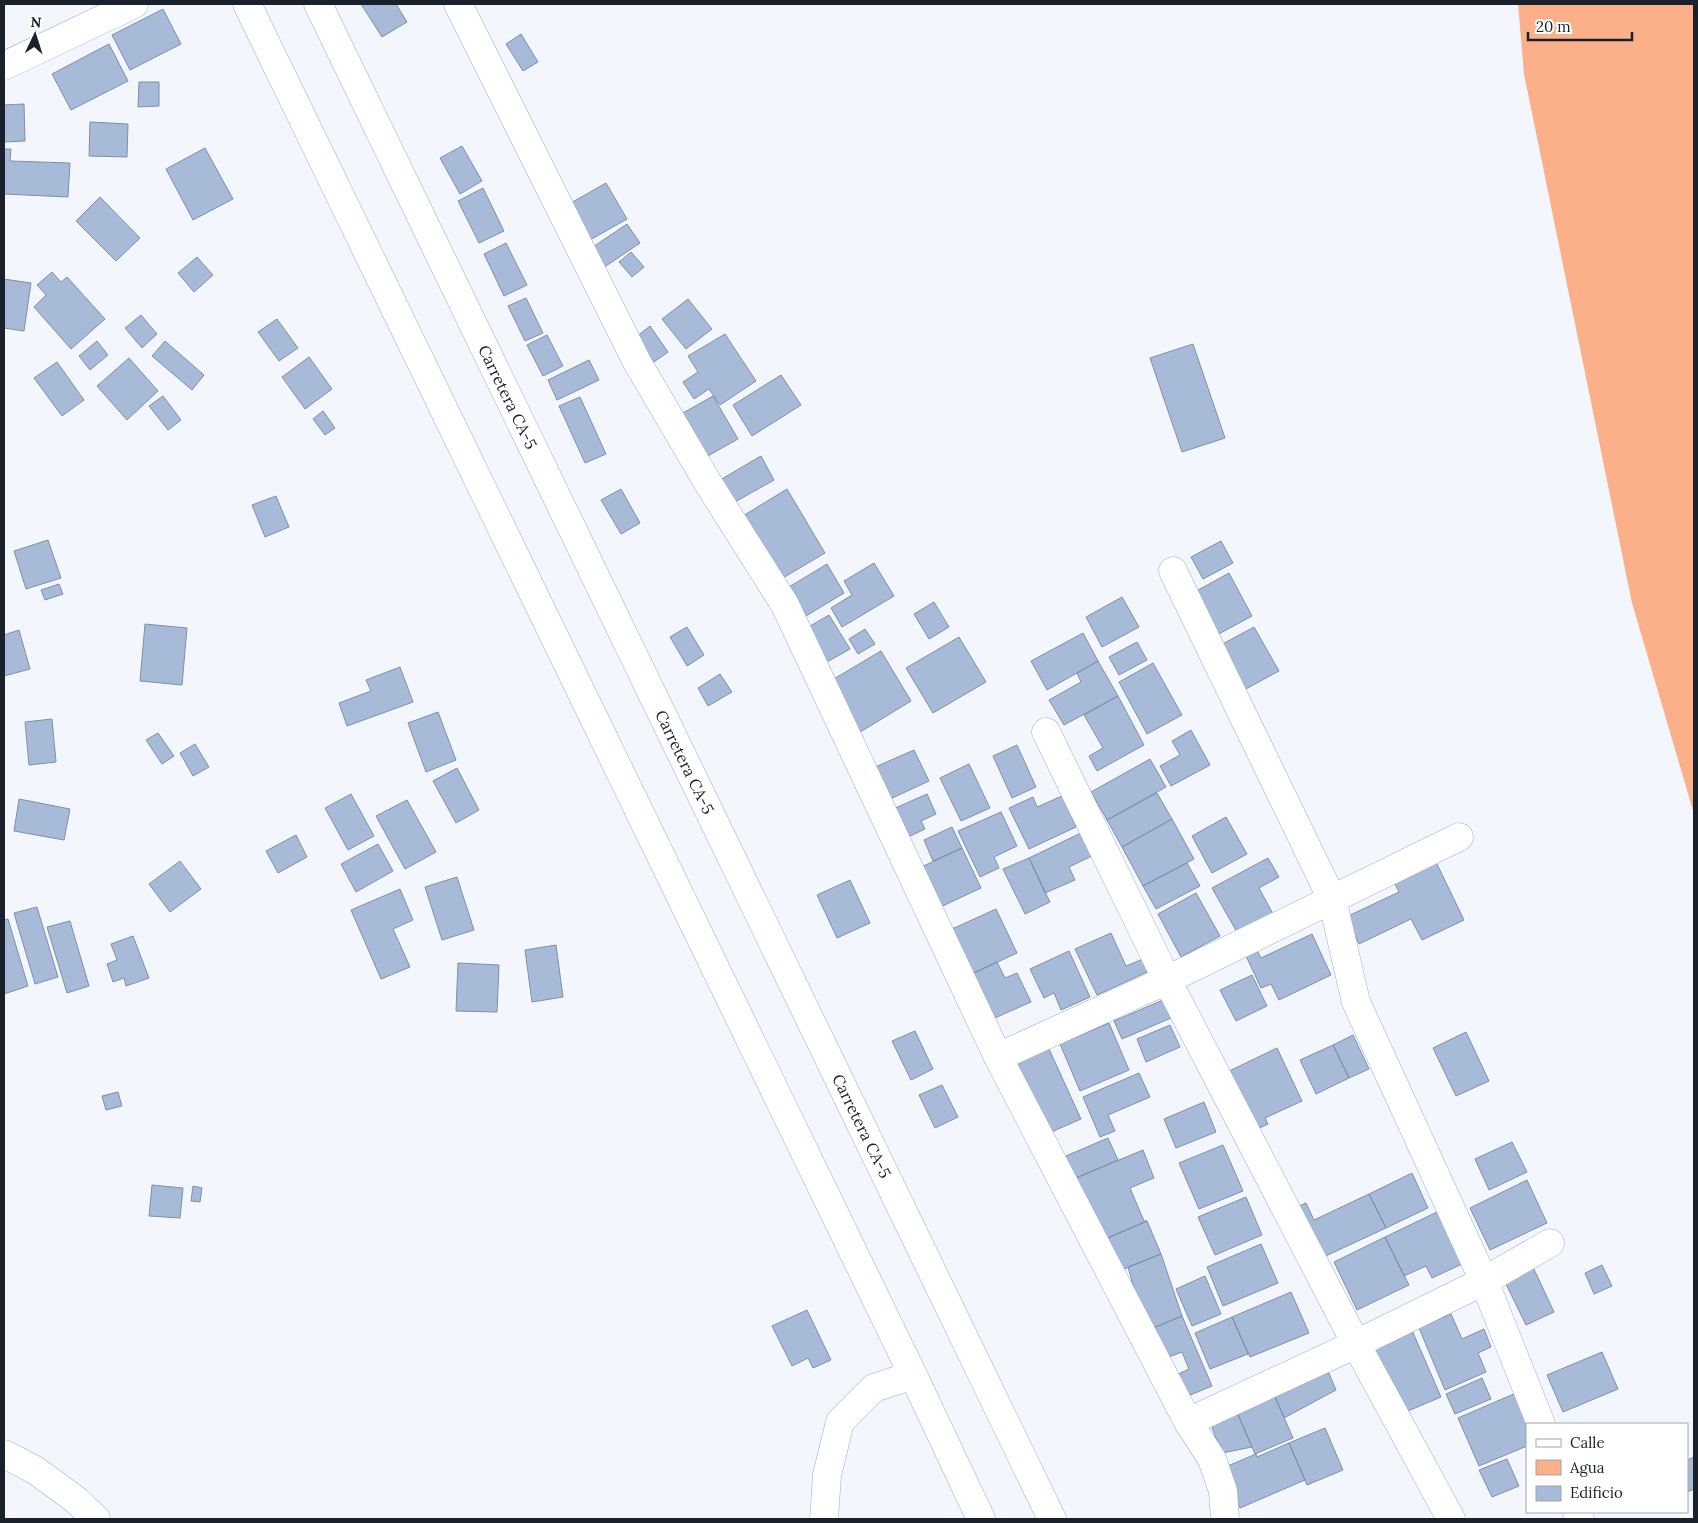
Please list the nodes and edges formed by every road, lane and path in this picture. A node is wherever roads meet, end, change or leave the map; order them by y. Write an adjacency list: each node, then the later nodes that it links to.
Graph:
1 (134, 4): 5 (main road)
2 (247, 4): 15 (main road)
3 (318, 4): 22 (main road, Carretera CA-5)
4 (458, 4): 11 (main road)
5 (4, 66)
6 (1173, 571): 9 (main road)
7 (1046, 732): 10 (main road)
8 (1459, 837): 9 (main road)
9 (1332, 898): 10 (main road); 13 (main road)
10 (1167, 980): 11 (main road); 14 (main road)
11 (998, 1057): 16 (main road)
12 (1550, 1243): 13 (main road)
13 (1484, 1281): 14 (main road); 17 (main road)
14 (1356, 1344): 16 (main road); 24 (main road)
15 (913, 1376): 20 (main road); 21 (main road)
16 (1188, 1422): 23 (main road)
17 (1541, 1423)
18 (4, 1454): 19 (main road)
19 (96, 1519)
20 (824, 1519)
21 (981, 1519)
22 (1052, 1519)
23 (1225, 1519)
24 (1451, 1519)

